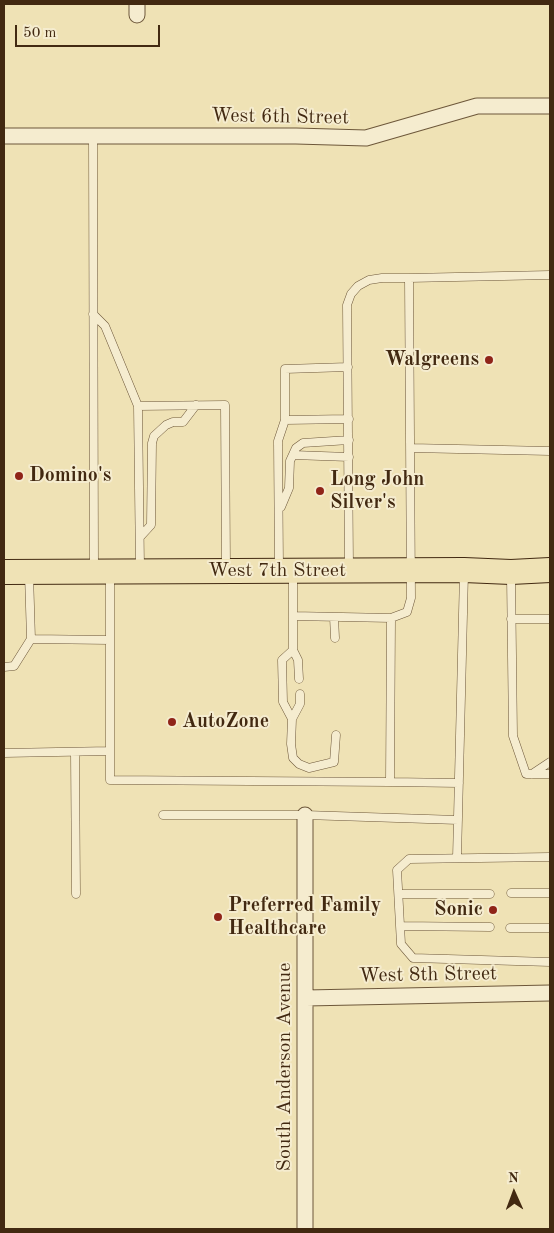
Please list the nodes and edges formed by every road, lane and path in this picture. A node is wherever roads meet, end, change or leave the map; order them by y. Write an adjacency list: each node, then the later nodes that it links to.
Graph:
1 (550, 106): 2 (street, West 6th Street)
2 (93, 135): 3 (street, West 6th Street); 6 (lane)
3 (4, 136)
4 (550, 275): 5 (lane)
5 (409, 278): 7 (lane); 13 (lane)
6 (93, 314): 9 (lane); 21 (lane)
7 (348, 367): 10 (lane); 11 (lane)
8 (196, 405): 9 (lane); 18 (lane); 23 (lane)
9 (138, 406): 18 (lane)
10 (348, 419): 11 (lane); 12 (lane)
11 (285, 420): 17 (lane)
12 (348, 440): 15 (lane); 16 (lane)
13 (411, 448): 14 (lane); 26 (lane)
14 (550, 451)
15 (293, 455): 16 (lane); 17 (lane)
16 (349, 457): 25 (lane)
17 (279, 512): 24 (lane)
18 (140, 537): 22 (lane)
19 (548, 569): 29 (main road, West 7th Street)
20 (464, 570): 26 (main road, West 7th Street); 29 (main road, West 7th Street); 51 (lane)
21 (102, 571): 22 (main road, West 7th Street); 28 (main road, West 7th Street); 37 (lane)
22 (140, 571): 23 (main road, West 7th Street)
23 (226, 571): 24 (main road, West 7th Street)
24 (286, 571): 25 (main road, West 7th Street); 30 (lane)
25 (349, 571): 26 (main road, West 7th Street)
26 (411, 571): 32 (lane)
27 (4, 572): 28 (main road, West 7th Street)
28 (28, 572): 36 (lane)
29 (511, 572): 33 (lane)
30 (293, 616): 31 (lane); 38 (lane)
31 (334, 616): 32 (lane); 35 (lane)
32 (391, 618): 50 (lane)
33 (511, 619): 34 (lane); 48 (lane)
34 (550, 619)
35 (335, 638)
36 (31, 639): 37 (lane); 39 (lane)
37 (110, 640): 44 (lane)
38 (293, 650): 40 (lane); 42 (lane)
39 (4, 667)
40 (299, 678)
41 (300, 694): 42 (lane)
42 (292, 719): 43 (lane)
43 (336, 735)
44 (110, 751): 45 (lane); 50 (lane)
45 (75, 752): 46 (lane); 59 (lane)
46 (4, 753)
47 (550, 762): 48 (lane)
48 (532, 774): 49 (lane)
49 (550, 774)
50 (390, 782): 51 (lane)
51 (459, 784): 54 (lane)
52 (163, 815): 53 (lane)
53 (305, 815): 54 (lane); 68 (street, South Anderson Avenue)
54 (458, 820): 56 (lane)
55 (550, 857): 56 (lane)
56 (456, 858): 60 (lane)
57 (511, 893): 58 (lane)
58 (550, 893)
59 (76, 894)
60 (398, 894): 61 (lane); 62 (lane)
61 (490, 894)
62 (400, 926): 63 (lane); 66 (lane)
63 (490, 928)
64 (510, 928): 65 (lane)
65 (550, 928)
66 (550, 962)
67 (550, 993): 68 (street, West 8th Street)
68 (306, 998): 69 (street, South Anderson Avenue)
69 (305, 1229)

